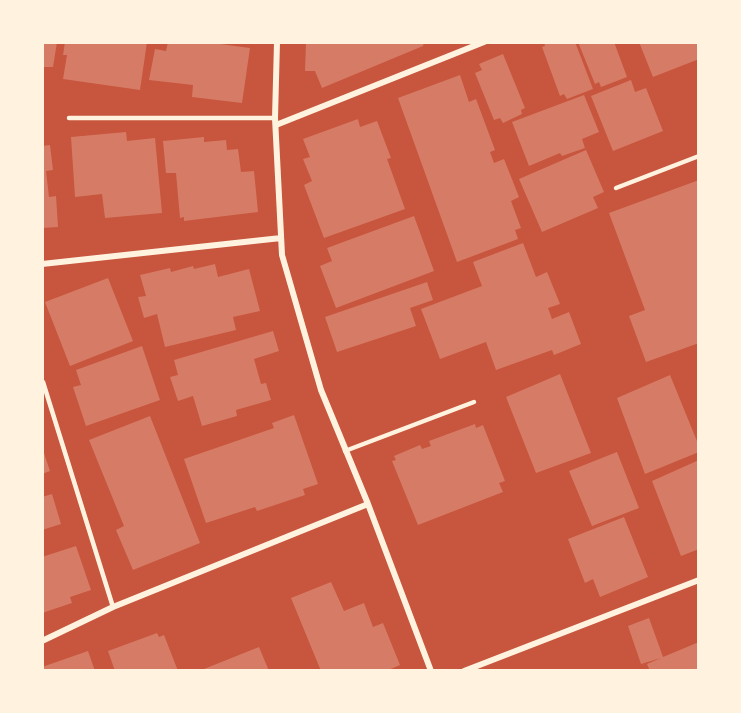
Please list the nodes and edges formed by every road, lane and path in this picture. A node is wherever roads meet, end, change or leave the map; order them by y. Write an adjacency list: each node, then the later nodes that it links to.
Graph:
1 (277, 42): 4 (street)
2 (484, 42): 4 (street)
3 (69, 118): 4 (lane)
4 (276, 121): 7 (street)
5 (699, 156): 6 (lane)
6 (616, 188)
7 (281, 238): 8 (street); 11 (street)
8 (42, 264)
9 (44, 382): 14 (lane)
10 (474, 402): 11 (lane)
11 (345, 451): 12 (street)
12 (368, 504): 14 (street); 16 (street)
13 (699, 580): 17 (street)
14 (113, 607): 15 (street)
15 (42, 641)
16 (431, 671)
17 (464, 671)

